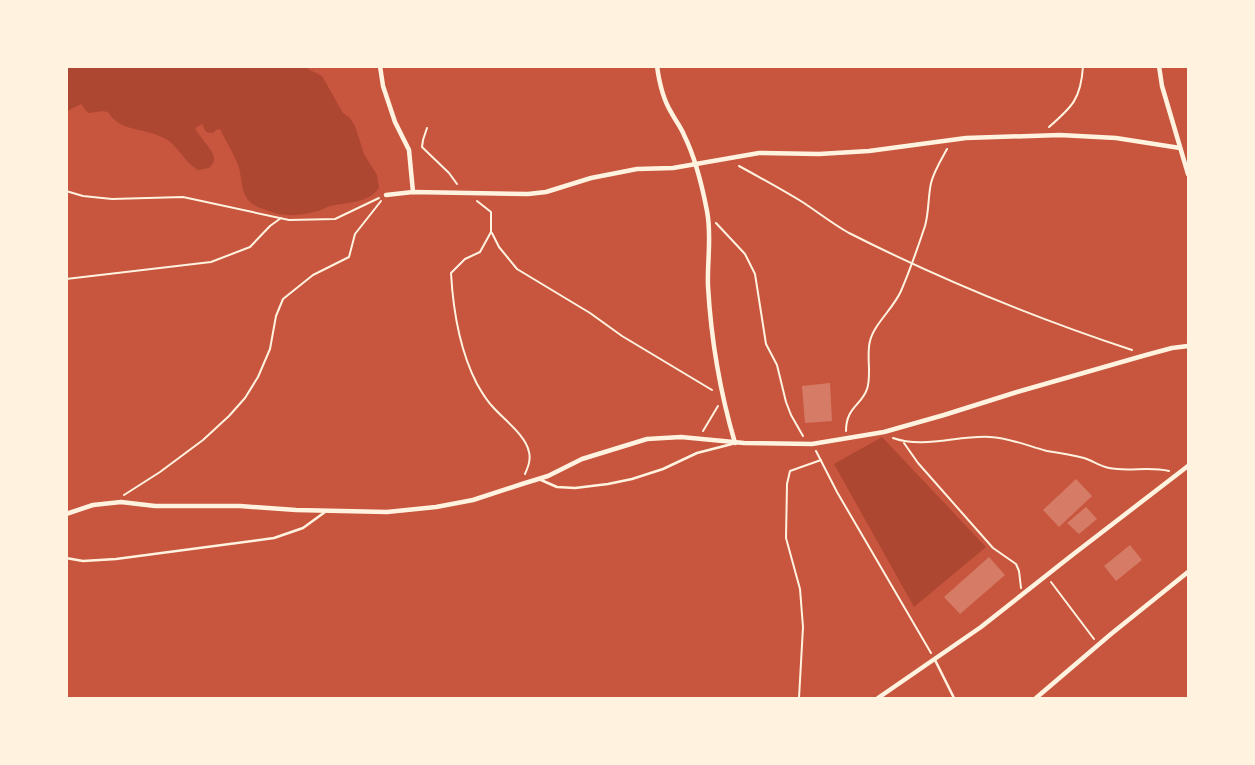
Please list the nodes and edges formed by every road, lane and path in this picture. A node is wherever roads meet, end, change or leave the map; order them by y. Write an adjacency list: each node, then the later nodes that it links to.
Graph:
1 (380, 66): 14 (street)
2 (657, 66): 10 (street)
3 (1083, 66): 6 (path)
4 (1159, 66): 8 (street)
5 (427, 128): 15 (path)
6 (1040, 136): 7 (street); 8 (street)
7 (952, 140): 9 (street); 20 (path)
8 (1180, 148): 11 (street)
9 (726, 158): 10 (street); 20 (path)
10 (696, 163): 15 (street); 17 (street)
11 (1187, 165): 12 (street)
12 (1188, 174)
13 (66, 191): 18 (path)
14 (412, 192): 15 (street); 16 (street)
15 (465, 193): 19 (path)
16 (386, 195): 18 (path); 36 (path)
17 (708, 215): 24 (street); 30 (path)
18 (281, 218): 21 (path)
19 (491, 232): 24 (path); 35 (path)
20 (912, 263): 23 (path); 27 (path)
21 (66, 279)
22 (1188, 346): 23 (street)
23 (1146, 355): 25 (street)
24 (722, 396): 26 (path); 29 (street)
25 (884, 432): 27 (street); 28 (path)
26 (696, 438): 29 (street); 34 (street)
27 (845, 439): 30 (street)
28 (903, 442): 33 (path); 42 (path)
29 (735, 443): 30 (street); 34 (lane)
30 (810, 444): 31 (path)
31 (821, 460): 44 (path); 45 (path)
32 (1188, 466): 33 (street)
33 (1180, 473): 41 (street)
34 (538, 479): 35 (street)
35 (522, 484): 37 (street)
36 (111, 503): 37 (street); 38 (street)
37 (328, 510): 39 (lane)
38 (66, 514)
39 (66, 558)
40 (1188, 572): 43 (street)
41 (1046, 576): 42 (street); 43 (path)
42 (1021, 596): 44 (street)
43 (1098, 645): 48 (street)
44 (935, 660): 46 (street); 47 (lane)
45 (799, 698)
46 (878, 698)
47 (954, 698)
48 (1036, 698)

